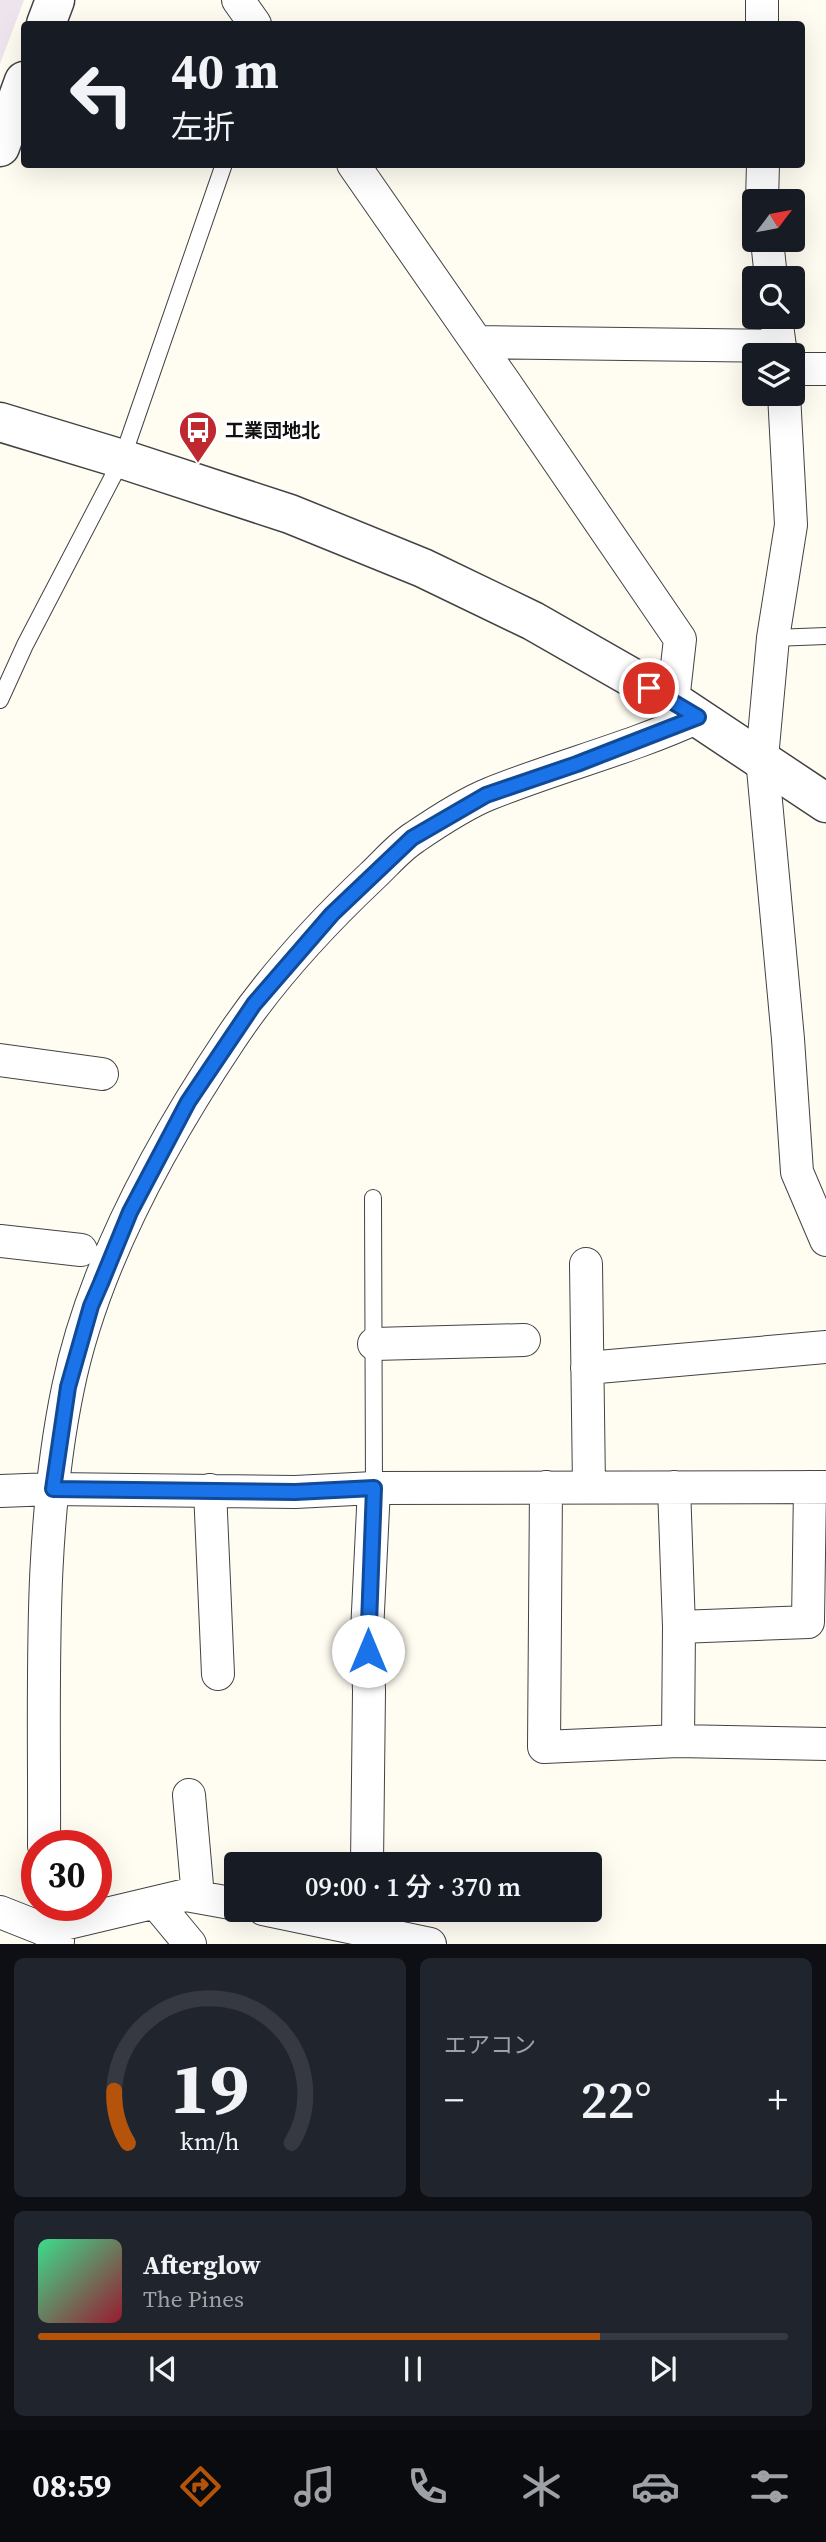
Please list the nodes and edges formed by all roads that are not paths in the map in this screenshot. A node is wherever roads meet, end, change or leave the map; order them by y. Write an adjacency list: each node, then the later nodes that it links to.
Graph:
1 (55, 0): 4 (street)
2 (239, 0): 5 (street)
3 (762, 0): 6 (street)
4 (47, 21)
5 (253, 21)
6 (762, 21)
7 (21, 89): 8 (street)
8 (0, 147)
9 (223, 168): 19 (lane)
10 (355, 168): 13 (street)
11 (763, 168): 12 (street)
12 (762, 189)
13 (477, 342): 14 (street); 23 (street)
14 (742, 346)
15 (805, 358): 16 (street)
16 (826, 369)
17 (785, 406): 21 (street)
18 (0, 422): 19 (street)
19 (122, 459): 22 (lane); 23 (street)
20 (826, 636): 21 (lane)
21 (773, 639): 24 (street)
22 (0, 700)
23 (685, 709): 24 (street); 42 (street)
24 (762, 758): 25 (street); 29 (street)
25 (826, 803)
26 (0, 1060): 27 (street)
27 (102, 1074)
28 (373, 1198): 34 (lane)
29 (826, 1240)
30 (0, 1241): 31 (street)
31 (81, 1250)
32 (586, 1264): 36 (street)
33 (524, 1340): 34 (street)
34 (374, 1343): 40 (lane)
35 (826, 1348): 36 (street)
36 (587, 1368): 37 (street)
37 (589, 1487): 38 (street); 41 (street)
38 (674, 1487): 39 (street); 45 (street)
39 (818, 1487): 45 (street)
40 (374, 1488): 41 (street); 43 (street); 51 (street)
41 (546, 1488): 47 (street)
42 (53, 1489): 43 (street); 44 (street); 50 (street)
43 (210, 1490): 46 (street)
44 (0, 1491)
45 (679, 1628): 47 (street)
46 (218, 1674)
47 (678, 1741): 48 (street)
48 (826, 1744)
49 (189, 1796): 52 (street)
50 (44, 1830)
51 (367, 1852)
52 (198, 1897): 53 (street); 54 (street)
53 (224, 1902)
54 (156, 1903): 57 (street); 58 (street)
55 (0, 1912): 57 (street)
56 (374, 1922): 59 (street)
57 (49, 1926)
58 (190, 1944)
59 (429, 1944)

